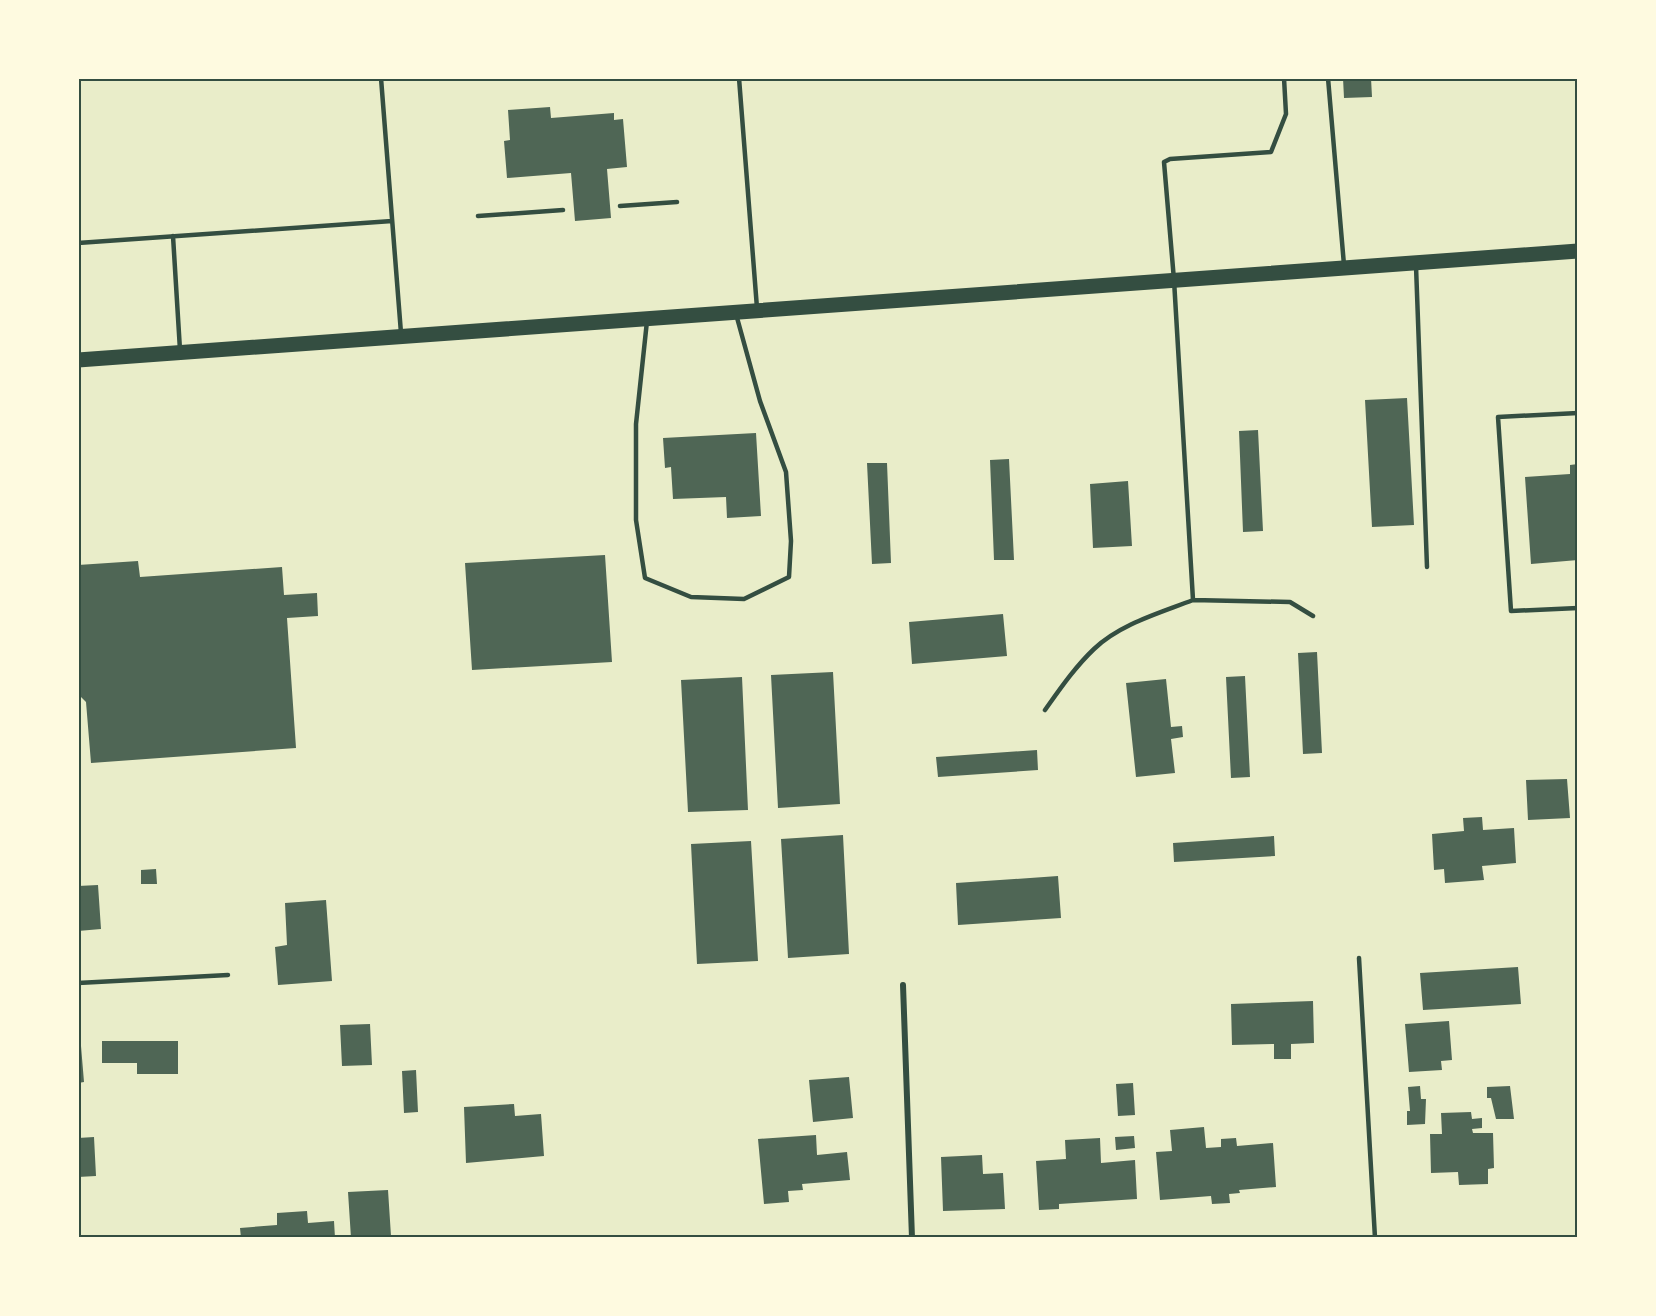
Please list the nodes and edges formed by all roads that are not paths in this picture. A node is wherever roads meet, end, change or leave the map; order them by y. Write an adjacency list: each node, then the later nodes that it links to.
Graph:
1 (381, 78): 9 (lane)
2 (739, 78): 17 (lane)
3 (1284, 78): 16 (lane)
4 (1328, 78): 14 (lane)
5 (677, 202): 6 (lane)
6 (620, 206)
7 (563, 210): 8 (lane)
8 (478, 216)
9 (393, 221): 10 (lane); 20 (lane)
10 (173, 236): 11 (lane); 21 (lane)
11 (78, 243)
12 (1578, 251): 13 (main road); 15 (lane)
13 (1416, 263): 14 (main road); 24 (lane)
14 (1344, 268): 16 (main road)
15 (1578, 269)
16 (1174, 280): 17 (main road); 25 (lane)
17 (757, 311): 18 (main road)
18 (736, 312): 19 (main road); 19 (lane)
19 (647, 319): 20 (main road)
20 (401, 337): 21 (main road)
21 (180, 353): 22 (main road)
22 (78, 360)
23 (1578, 413): 26 (lane)
24 (1427, 567)
25 (1192, 600): 27 (lane); 28 (lane)
26 (1578, 608)
27 (1313, 616)
28 (1045, 710)
29 (1359, 958): 34 (lane)
30 (228, 975): 31 (lane)
31 (78, 983)
32 (903, 985): 33 (street)
33 (912, 1238)
34 (1376, 1238)

